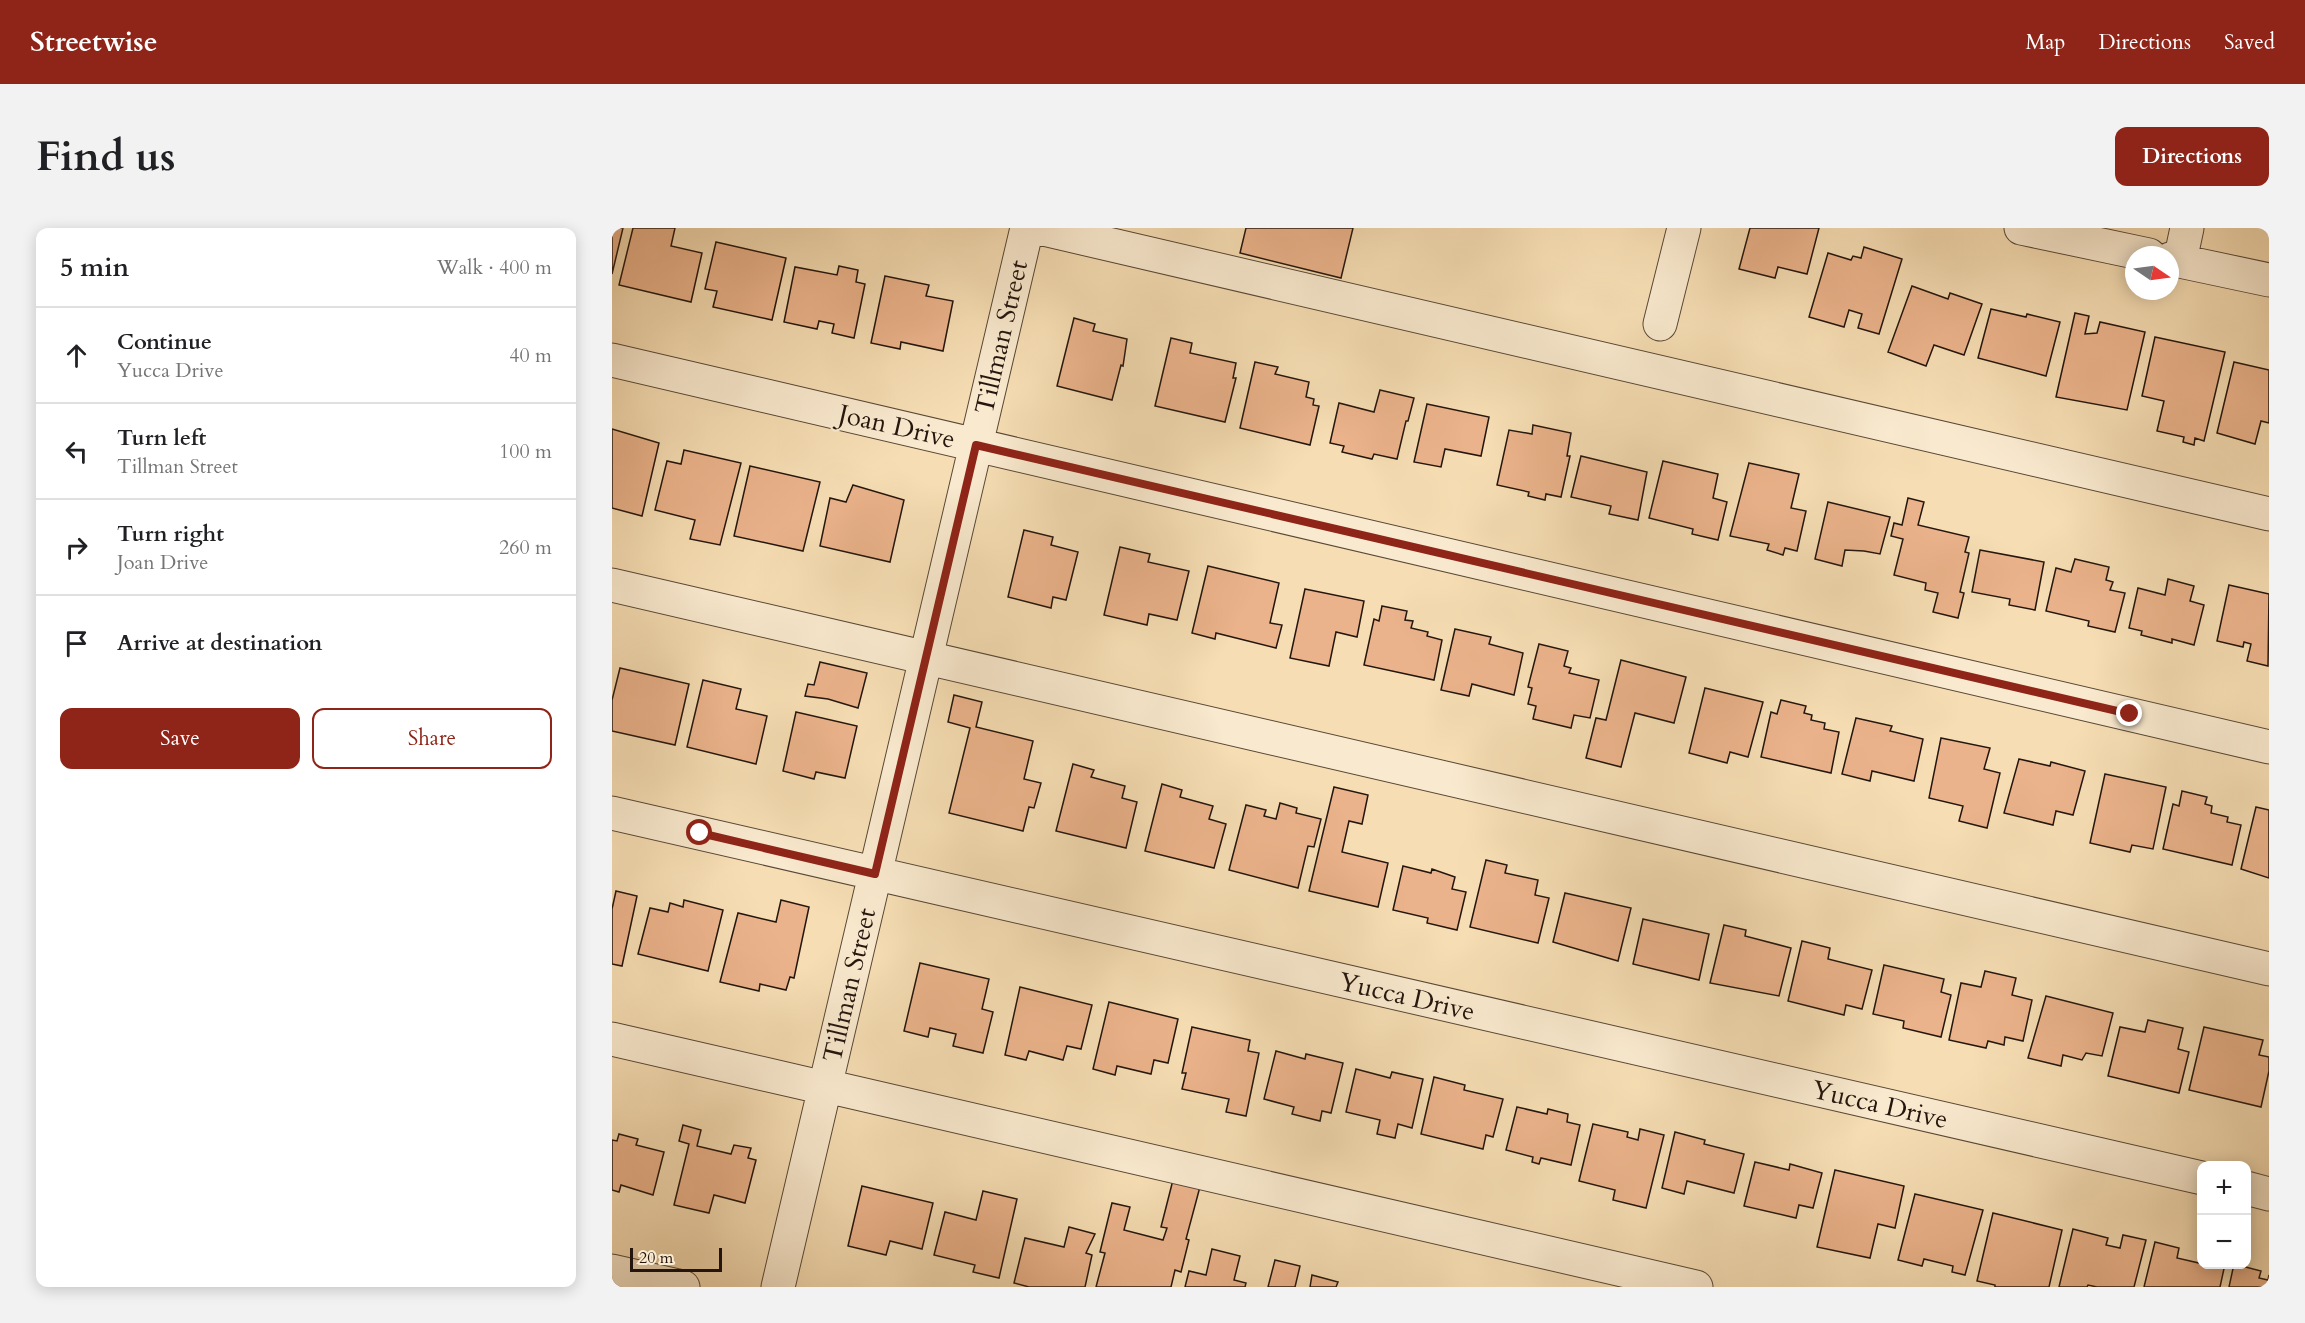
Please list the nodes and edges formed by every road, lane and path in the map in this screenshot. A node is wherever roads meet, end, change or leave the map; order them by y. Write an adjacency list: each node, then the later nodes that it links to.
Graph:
1 (1026, 228): 12 (street, Tillman Street)
2 (1039, 228): 13 (street)
3 (1684, 228): 10 (street)
4 (2020, 228): 7 (street)
5 (2187, 228): 6 (street)
6 (2174, 246)
7 (2125, 250)
8 (2179, 261): 9 (street)
9 (2269, 280)
10 (1660, 324)
11 (612, 360): 12 (street, Joan Drive)
12 (976, 445): 15 (street, Tillman Street); 16 (street, Joan Drive)
13 (2269, 514)
14 (612, 585): 15 (street)
15 (926, 658): 18 (street, Tillman Street); 19 (street)
16 (2269, 747)
17 (612, 813): 18 (street, Yucca Drive)
18 (875, 874): 21 (street, Tillman Street); 22 (street, Yucca Drive)
19 (2269, 969)
20 (612, 1039): 21 (street)
21 (826, 1087): 27 (street, Tillman Street); 28 (street)
22 (2197, 1177)
23 (2251, 1189): 24 (street)
24 (2269, 1194)
25 (612, 1270): 26 (street)
26 (683, 1287)
27 (778, 1287)
28 (1696, 1287)

